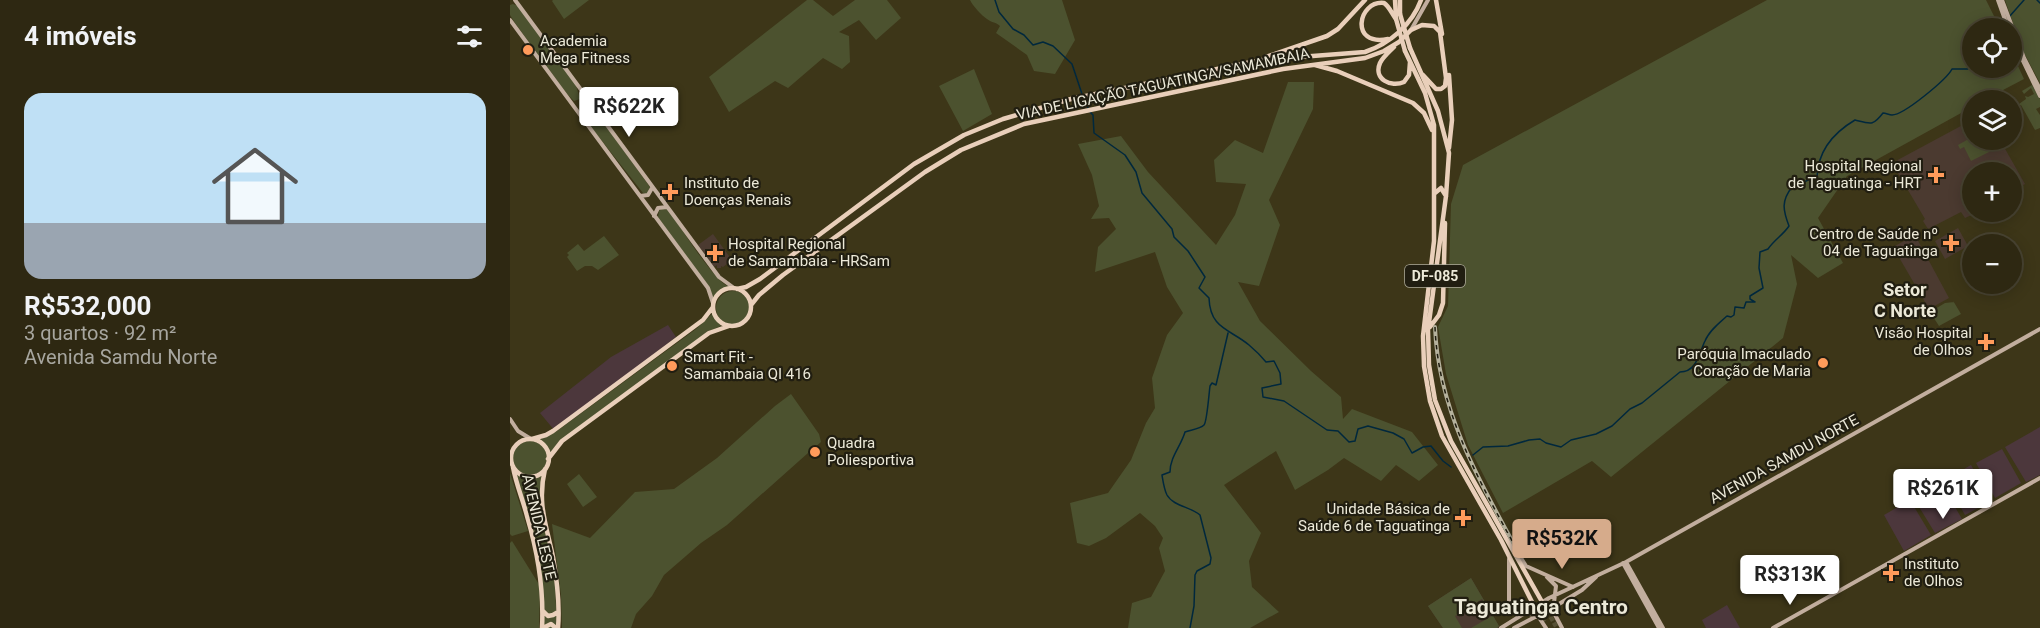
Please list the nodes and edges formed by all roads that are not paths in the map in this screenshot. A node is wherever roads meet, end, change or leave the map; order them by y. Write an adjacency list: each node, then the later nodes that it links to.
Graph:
1 (515, 0): 10 (main road)
2 (1365, 0): 21 (main road)
3 (1395, 0): 12 (main road, DF-085)
4 (1400, 0): 17 (main road, DF-085, bridge)
5 (1428, 0): 14 (main road)
6 (1436, 0): 30 (main road)
7 (2000, 0): 11 (main road)
8 (1421, 1): 15 (main road, VIA DE LIGAÇÃO TAGUATINGA/SAMAMBAIA)
9 (510, 4): 10 (main road)
10 (518, 5): 33 (main road)
11 (2006, 18)
12 (1396, 19): 15 (main road); 17 (main road, DF-085, bridge)
13 (510, 20): 36 (main road)
14 (1411, 30): 16 (main road, VIA DE LIGAÇÃO TAGUATINGA/SAMAMBAIA); 25 (main road)
15 (1393, 37): 21 (main road, VIA DE LIGAÇÃO TAGUATINGA/SAMAMBAIA)
16 (1399, 42): 19 (main road); 22 (main road, VIA DE LIGAÇÃO TAGUATINGA/SAMAMBAIA)
17 (1407, 49): 19 (main road, DF-085); 25 (main road, DF-085)
18 (2022, 54): 27 (main road)
19 (1410, 59): 29 (main road, DF-085)
20 (2022, 59): 28 (main road)
21 (1261, 60): 23 (main road, VIA DE LIGAÇÃO TAGUATINGA/SAMAMBAIA)
22 (1313, 64): 26 (main road, VIA DE LIGAÇÃO TAGUATINGA/SAMAMBAIA); 29 (main road)
23 (1235, 67): 24 (main road, VIA DE LIGAÇÃO TAGUATINGA/SAMAMBAIA); 26 (main road)
24 (1226, 74): 26 (main road, VIA DE LIGAÇÃO TAGUATINGA/SAMAMBAIA); 31 (main road, VIA DE LIGAÇÃO TAGUATINGA/SAMAMBAIA); 34 (main road, VIA DE LIGAÇÃO TAGUATINGA/SAMAMBAIA)
25 (1423, 75): 30 (main road, DF-085)
26 (1238, 78)
27 (2040, 89)
28 (2040, 96)
29 (1434, 138): 37 (main road, DF-085)
30 (1449, 153): 38 (main road, DF-085)
31 (894, 179): 32 (main road, VIA DE LIGAÇÃO TAGUATINGA/SAMAMBAIA); 34 (main road)
32 (886, 185): 35 (main road); 41 (main road, VIA DE LIGAÇÃO TAGUATINGA/SAMAMBAIA)
33 (652, 187): 36 (main road); 39 (main road)
34 (902, 189): 35 (main road, VIA DE LIGAÇÃO TAGUATINGA/SAMAMBAIA)
35 (895, 194): 43 (main road, VIA DE LIGAÇÃO TAGUATINGA/SAMAMBAIA)
36 (639, 196): 40 (main road)
37 (1433, 196): 38 (main road); 54 (main road, DF-085)
38 (1446, 197): 46 (main road, DF-085); 46 (main road)
39 (667, 207): 40 (main road); 41 (main road)
40 (654, 216): 42 (main road)
41 (735, 288): 42 (main road); 43 (main road)
42 (713, 305): 44 (main road); 48 (main road)
43 (751, 305): 44 (main road)
44 (729, 326): 49 (main road)
45 (2040, 329): 55 (main road, AVENIDA SAMDU NORTE)
46 (1428, 330): 53 (main road, DF-085)
47 (510, 419): 48 (main road)
48 (531, 439): 49 (main road); 50 (main road)
49 (548, 459): 51 (main road)
50 (511, 463): 51 (main road); 62 (main road, AVENIDA LESTE)
51 (545, 469): 63 (main road, AVENIDA LESTE)
52 (2040, 478): 73 (main road)
53 (1502, 530): 56 (main road); 60 (main road, DF-085)
54 (1507, 553): 60 (main road, DF-085); 64 (main road)
55 (1625, 562): 57 (main road, AVENIDA SAMDU NORTE); 72 (main road)
56 (1542, 573): 58 (main road); 59 (main road)
57 (1600, 574): 58 (main road, AVENIDA SAMDU NORTE); 61 (main road)
58 (1573, 587): 59 (main road, AVENIDA SAMDU NORTE)
59 (1554, 595): 60 (main road, AVENIDA SAMDU NORTE); 61 (main road)
60 (1537, 602): 64 (main road, AVENIDA SAMDU NORTE)
61 (1553, 608): 71 (main road)
62 (543, 610): 63 (main road); 67 (main road, AVENIDA LESTE)
63 (559, 611): 68 (main road, AVENIDA LESTE)
64 (1524, 612): 65 (main road); 66 (main road, AVENIDA SAMDU NORTE)
65 (1538, 615): 69 (main road); 70 (main road)
66 (1504, 627)
67 (542, 628): 68 (main road)
68 (557, 628)
69 (1514, 628)
70 (1546, 628)
71 (1562, 628)
72 (1661, 628)
73 (1773, 628)

